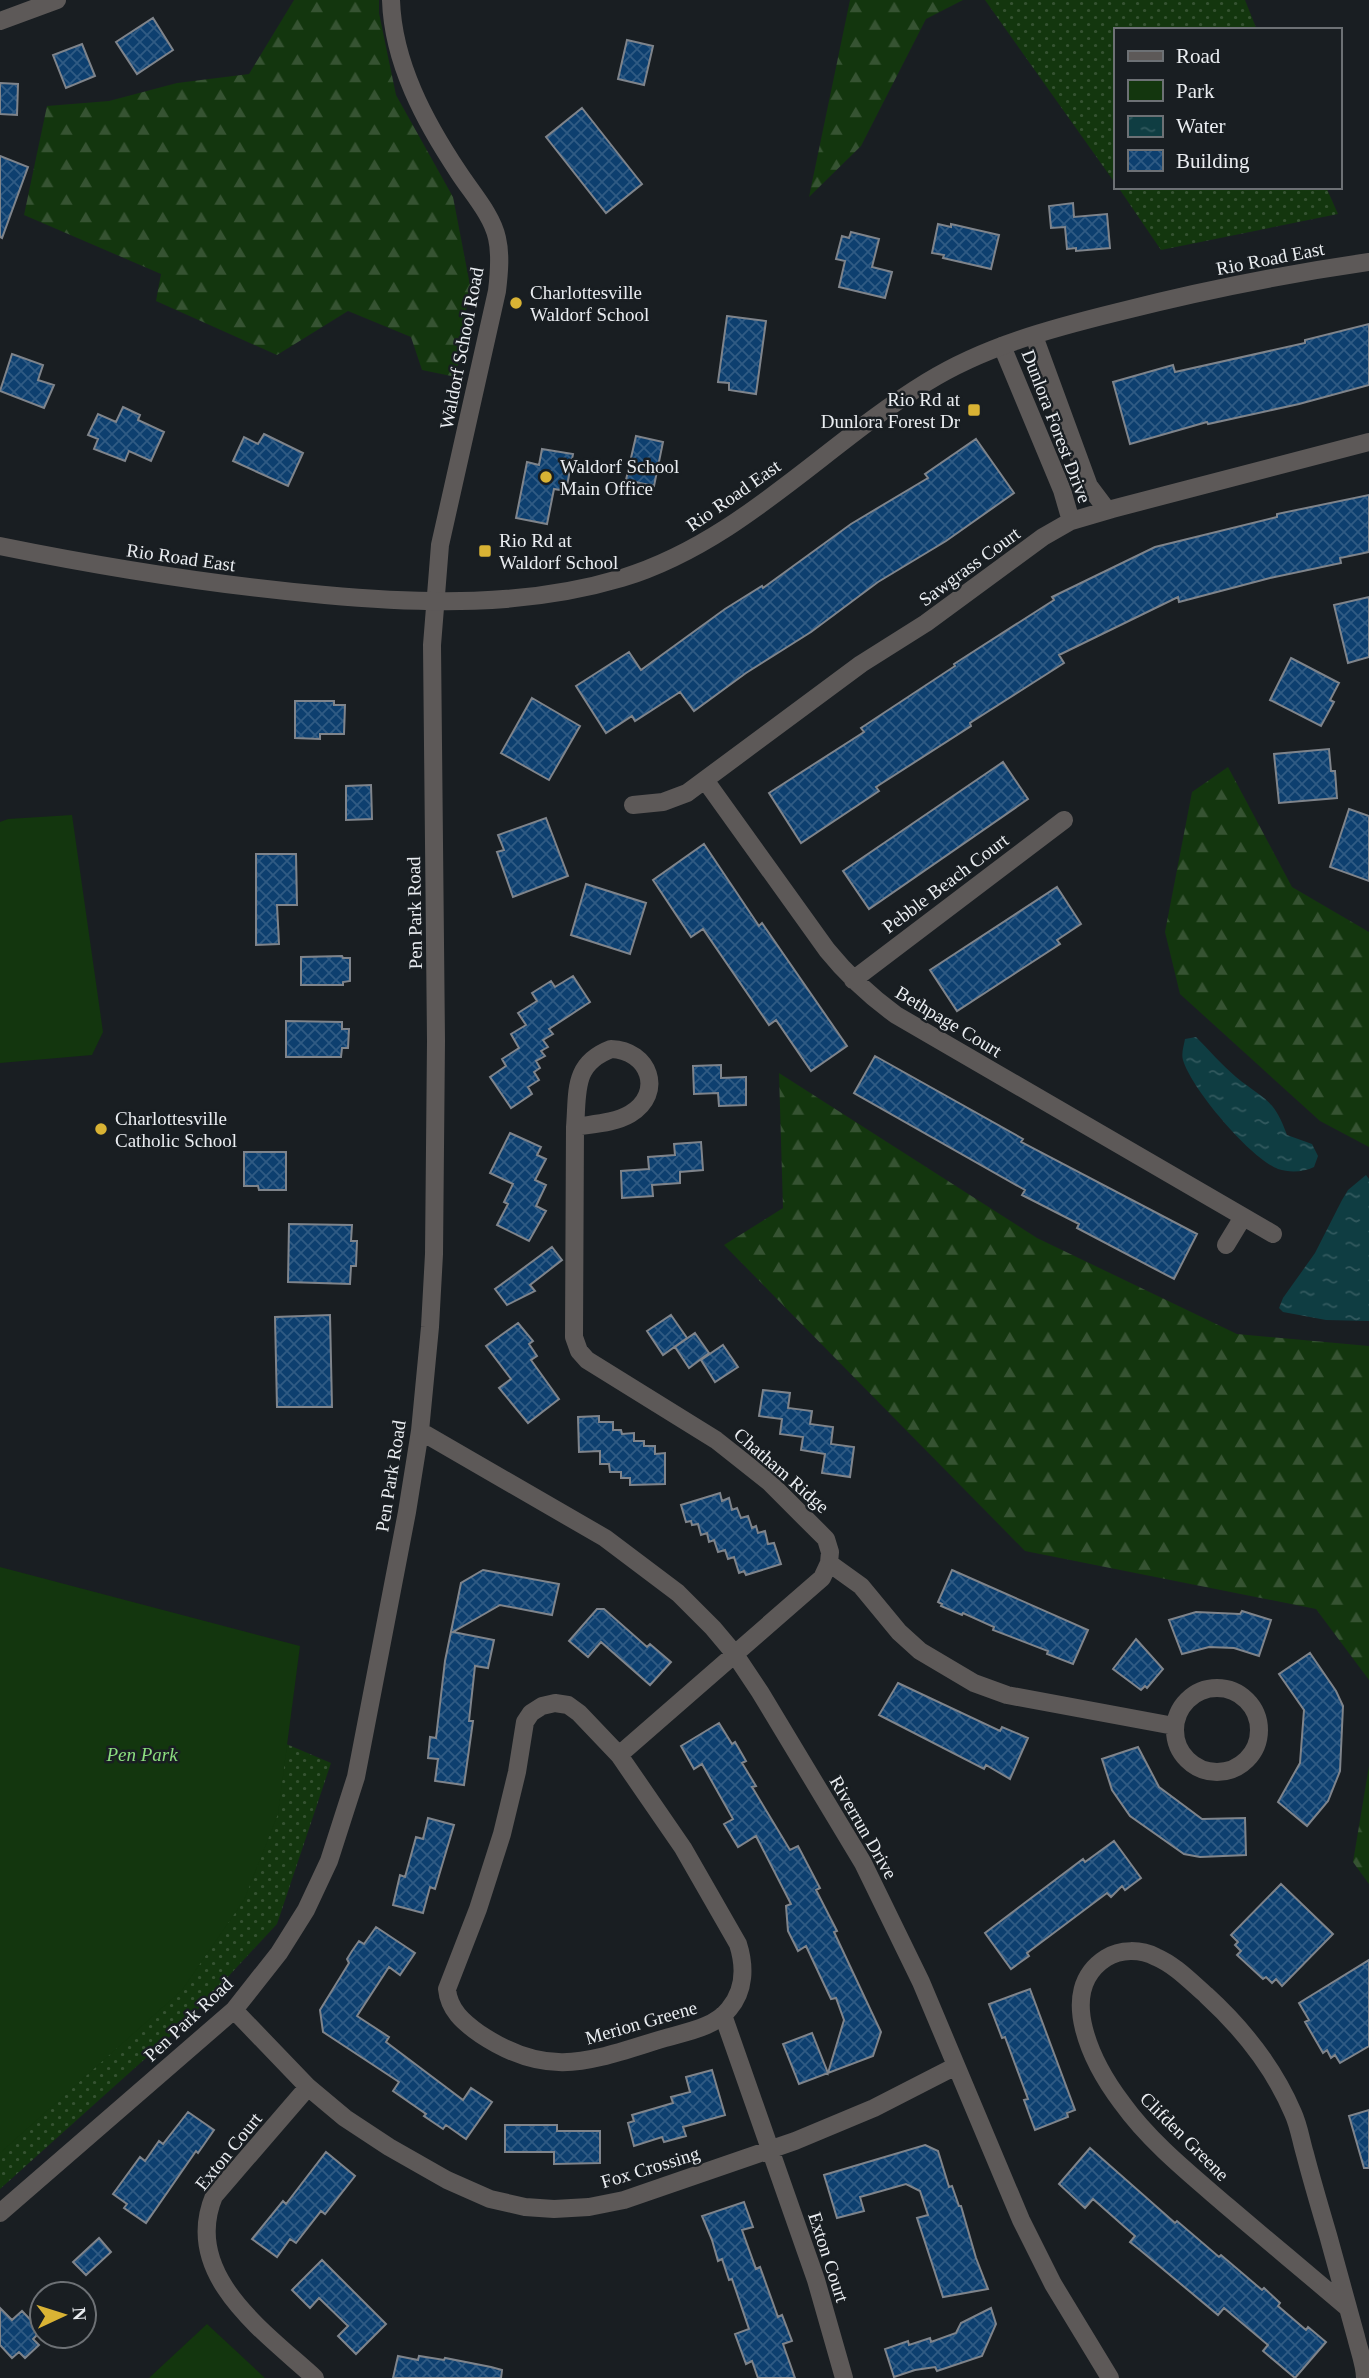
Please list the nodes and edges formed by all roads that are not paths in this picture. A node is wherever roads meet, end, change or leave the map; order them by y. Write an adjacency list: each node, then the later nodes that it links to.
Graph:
1 (57, 0): 3 (street)
2 (391, 0): 11 (street, Waldorf School Road)
3 (0, 21)
4 (1369, 262): 5 (street, Rio Road East)
5 (1034, 335): 6 (street, Rio Road East); 8 (street, Dunlora Forest Drive)
6 (1002, 346): 9 (street, Dunlora Forest Drive); 11 (street, Rio Road East)
7 (1369, 442): 8 (street, Sawgrass Court)
8 (1107, 510): 9 (street, Sawgrass Court)
9 (1071, 522): 12 (street, Sawgrass Court)
10 (0, 546): 11 (street, Rio Road East)
11 (434, 602): 20 (street, Pen Park Road)
12 (705, 780): 13 (street, Sawgrass Court); 15 (street, Bethpage Court)
13 (633, 805)
14 (1064, 820): 15 (street, Pebble Beach Court)
15 (853, 980): 17 (street, Bethpage Court)
16 (576, 1127): 16 (street); 21 (street, Chatham Ridge)
17 (1243, 1217): 18 (street, Bethpage Court); 19 (street)
18 (1273, 1234)
19 (1226, 1245)
20 (419, 1431): 22 (street, Riverrun Drive); 25 (street, Pen Park Road)
21 (829, 1563): 22 (street); 23 (street)
22 (734, 1653): 24 (street); 27 (street, Riverrun Drive)
23 (1174, 1726): 23 (street)
24 (619, 1755): 26 (street, Merion Greene); 26 (street, Merion Greene)
25 (234, 2010): 28 (street, Fox Crossing); 30 (street, Pen Park Road)
26 (723, 2015): 29 (street, Exton Court)
27 (956, 2066): 29 (street, Fox Crossing); 34 (street, Riverrun Drive)
28 (308, 2087): 29 (street, Fox Crossing); 32 (street, Exton Court)
29 (771, 2149): 33 (street, Exton Court)
30 (0, 2213)
31 (1348, 2308): 31 (street, Clifden Greene); 35 (street, Clifden Greene)
32 (315, 2378)
33 (844, 2378)
34 (1110, 2378)
35 (1365, 2378)

